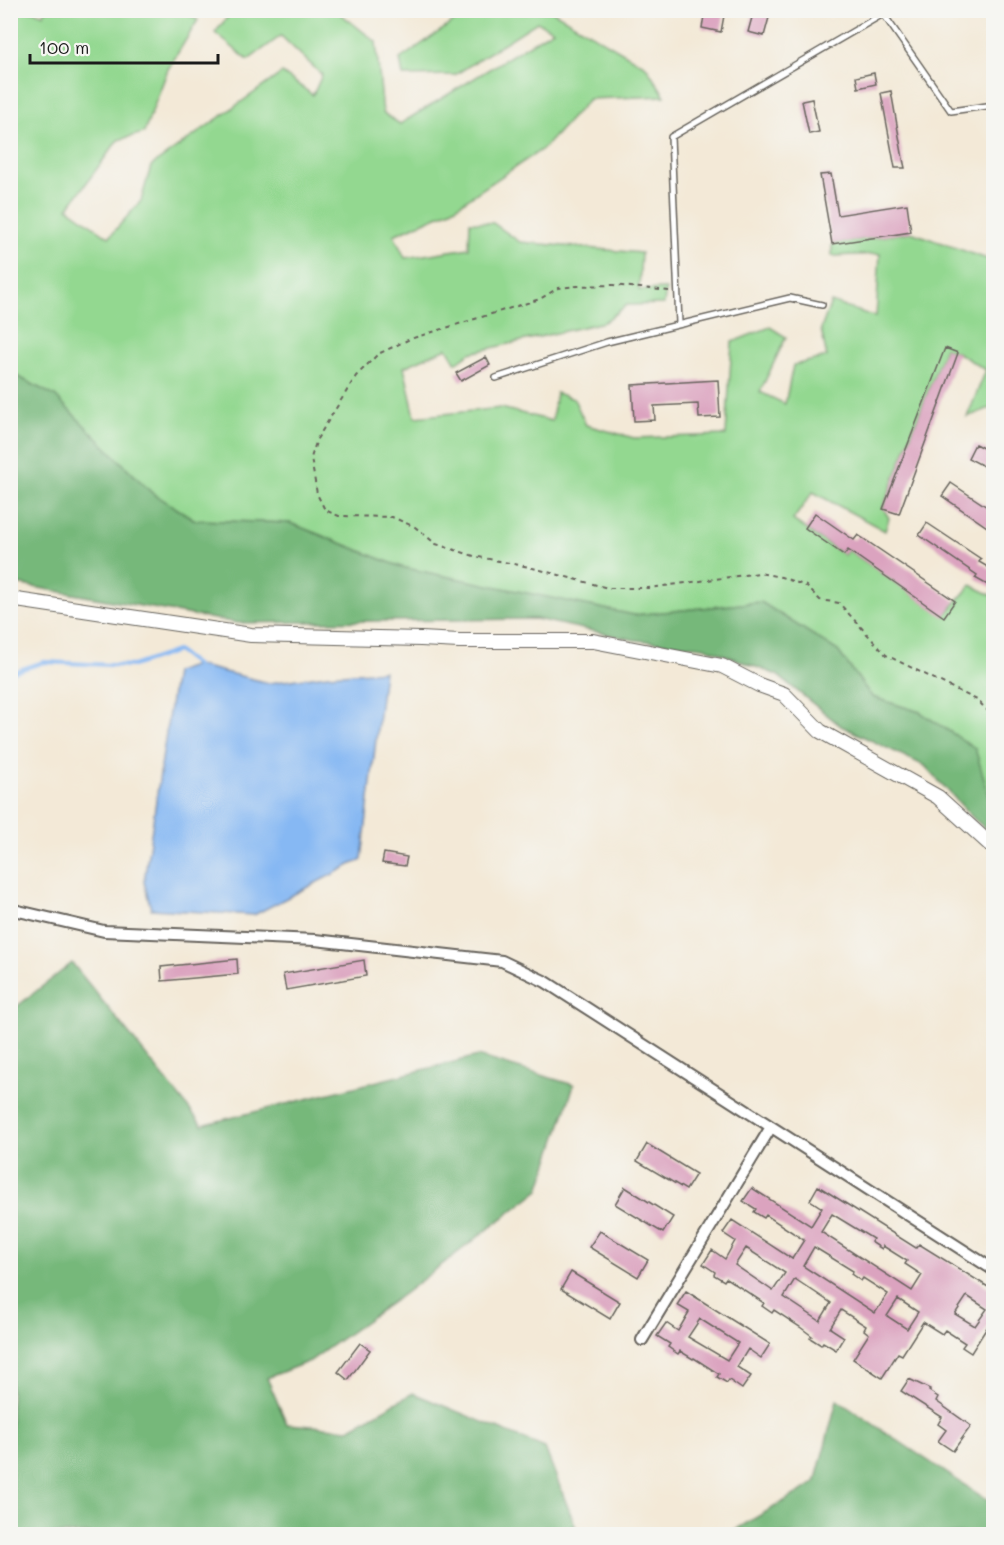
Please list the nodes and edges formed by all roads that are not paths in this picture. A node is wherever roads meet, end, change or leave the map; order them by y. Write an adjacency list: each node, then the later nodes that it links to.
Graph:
1 (882, 12): 2 (lane); 4 (lane)
2 (993, 105)
3 (822, 305): 4 (lane)
4 (679, 323): 5 (lane)
5 (496, 378)
6 (10, 598): 7 (street)
7 (993, 848)
8 (10, 909): 9 (street)
9 (771, 1127): 10 (street); 11 (street)
10 (993, 1270)
11 (642, 1340)

